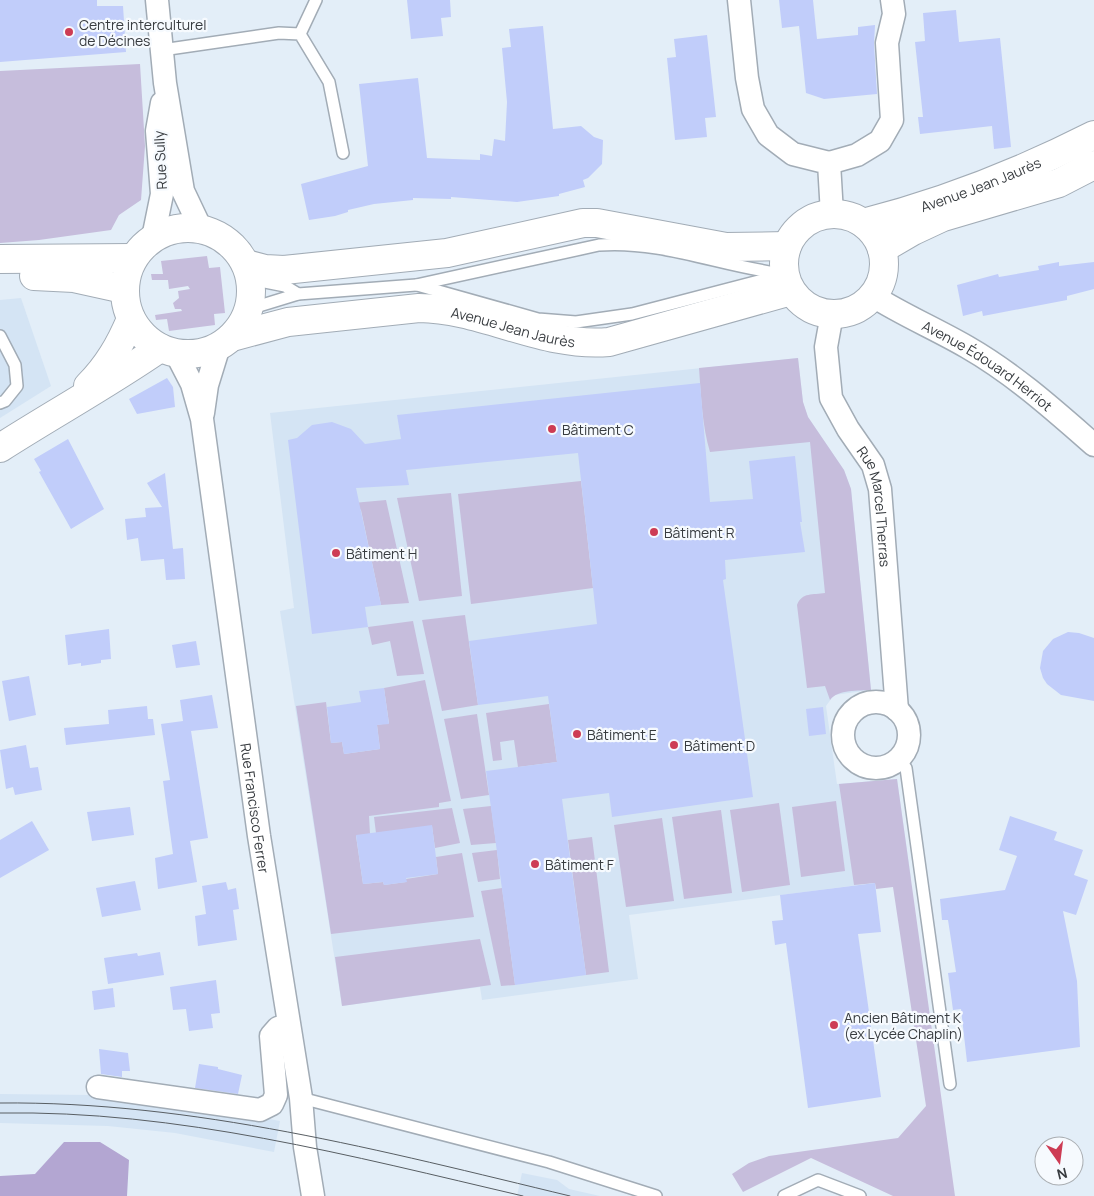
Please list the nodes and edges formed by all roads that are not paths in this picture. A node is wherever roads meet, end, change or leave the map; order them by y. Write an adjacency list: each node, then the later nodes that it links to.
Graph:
1 (157, 0): 6 (street, Rue Sully)
2 (316, 0): 5 (lane)
3 (738, 0): 10 (street)
4 (892, 0): 10 (street)
5 (300, 34): 6 (lane); 9 (lane)
6 (162, 50): 7 (street, Rue Sully)
7 (166, 83): 14 (street, Rue Sully); 15 (street, Rue Sully)
8 (1094, 134): 13 (main road, Avenue Jean Jaurès)
9 (343, 153)
10 (829, 164): 12 (street)
11 (1094, 165): 17 (main road, Avenue Jean Jaurès)
12 (832, 214): 13 (main road); 16 (main road)
13 (863, 223): 17 (main road)
14 (201, 229): 15 (main road); 20 (main road)
15 (153, 238): 18 (main road)
16 (787, 246): 20 (main road); 22 (main road)
17 (882, 249): 26 (main road)
18 (133, 258): 19 (main road); 24 (main road)
19 (0, 260)
20 (248, 271): 25 (lane); 27 (main road)
21 (0, 276): 24 (main road)
22 (788, 283): 23 (lane); 23 (lane); 28 (main road); 31 (main road, Avenue Jean Jaurès)
23 (416, 285): 25 (lane)
24 (124, 289): 29 (main road)
25 (298, 294): 27 (lane)
26 (873, 296): 28 (main road); 36 (street, Avenue Édouard Herriot)
27 (249, 309): 31 (main road)
28 (832, 314): 38 (street, Rue Marcel Therras)
29 (131, 319): 32 (main road); 33 (main road)
30 (0, 336): 34 (lane)
31 (226, 342): 32 (main road); 35 (street, Rue Francisco Ferrer)
32 (168, 350): 33 (main road); 35 (street, Rue Francisco Ferrer)
33 (74, 402): 37 (main road)
34 (0, 403)
35 (202, 419): 40 (street, Rue Francisco Ferrer)
36 (1094, 445)
37 (0, 448)
38 (897, 710): 39 (street, Rue Marcel Therras); 39 (street)
39 (899, 760): 41 (lane)
40 (288, 1025): 42 (street); 43 (street, Rue Francisco Ferrer)
41 (950, 1084)
42 (98, 1087)
43 (301, 1098): 44 (street, Rue Francisco Ferrer); 45 (lane)
44 (313, 1196)
45 (656, 1196)
46 (784, 1196): 47 (lane)
47 (860, 1196)

